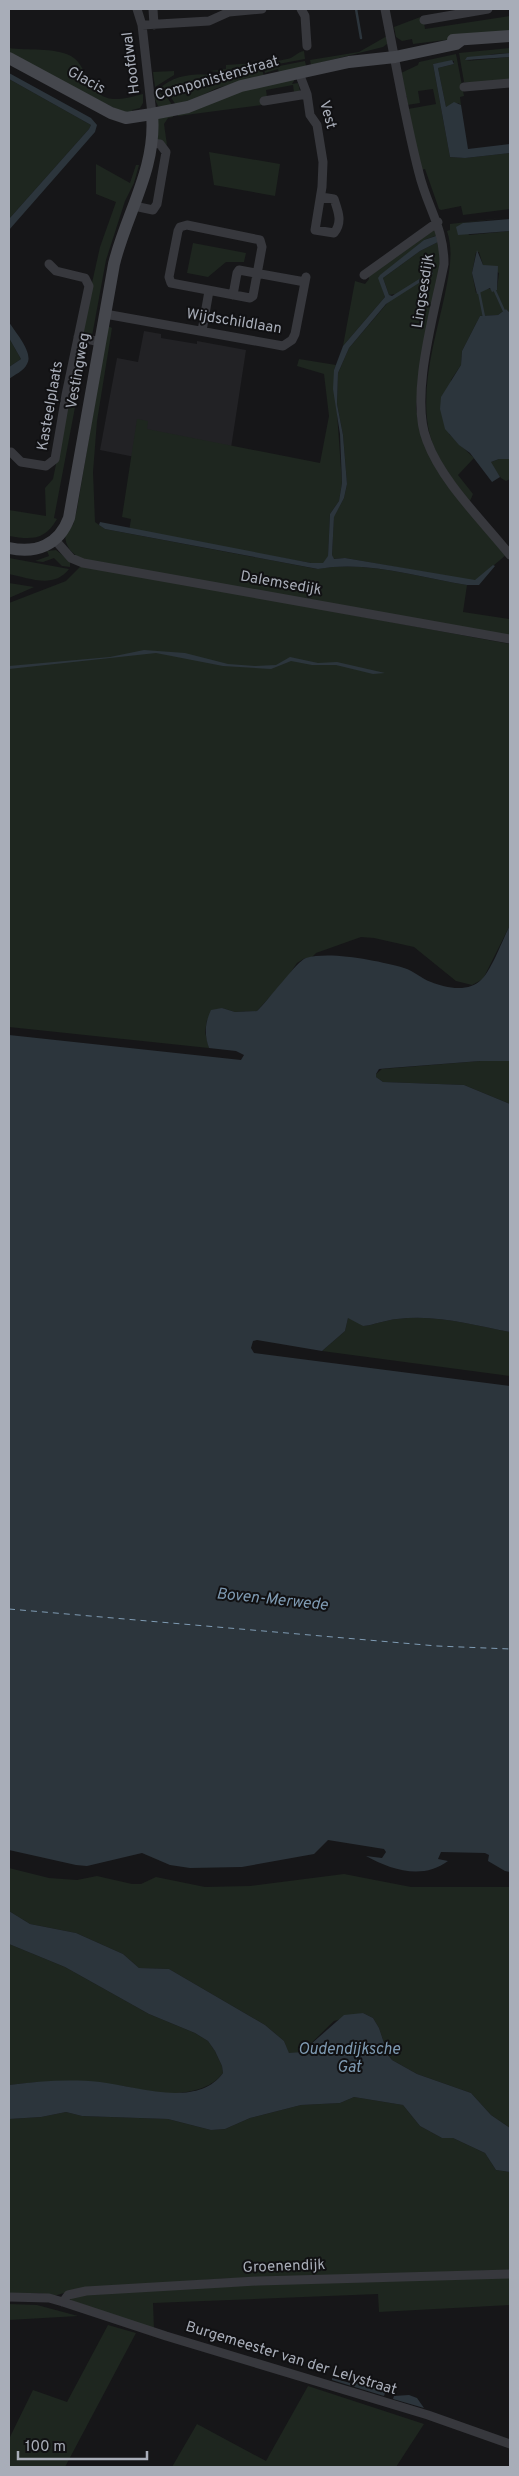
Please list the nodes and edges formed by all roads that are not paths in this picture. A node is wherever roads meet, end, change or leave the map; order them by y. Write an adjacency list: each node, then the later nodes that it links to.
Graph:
1 (137, 9): 9 (street, Hoofdwal)
2 (153, 9): 8 (street, Hoofdwal)
3 (262, 9): 8 (street)
4 (301, 9): 11 (street)
5 (385, 9): 12 (street, Lingsesdijk)
6 (488, 9): 7 (street)
7 (424, 20)
8 (154, 25): 9 (street)
9 (142, 26): 19 (street, Hoofdwal)
10 (510, 36): 12 (street, Componistenstraat)
11 (307, 46)
12 (394, 53): 14 (street, Componistenstraat); 23 (street, Lingsesdijk)
13 (9, 58): 19 (street, Glacis)
14 (299, 72): 17 (street, Vest); 19 (street, Componistenstraat)
15 (510, 83): 16 (street)
16 (464, 88)
17 (307, 94): 18 (street); 21 (street, Vest)
18 (264, 101)
19 (152, 114): 20 (street, Vestingweg)
20 (151, 143): 22 (street, Vestingweg); 22 (street)
21 (320, 197)
22 (134, 206): 29 (street, Vestingweg)
23 (438, 222): 26 (street); 36 (street, Lingsesdijk)
24 (50, 264): 31 (street)
25 (257, 273): 27 (street); 28 (street); 28 (street); 30 (street, Wijdschildlaan)
26 (364, 275)
27 (209, 291): 28 (street); 30 (street)
28 (233, 295)
29 (106, 314): 30 (street, Wijdschildlaan); 32 (street, Vestingweg)
30 (202, 332)
31 (78, 337): 32 (street); 33 (street, Kasteelplaats)
32 (100, 342): 34 (street, Vestingweg)
33 (11, 452)
34 (55, 540): 35 (street); 37 (street, Dalemsedijk)
35 (9, 548)
36 (510, 555)
37 (510, 639)
38 (510, 2274): 40 (street, Groenendijk)
39 (9, 2297): 40 (street, Burgemeester van der Lelystraat)
40 (63, 2302): 41 (street, Burgemeester van der Lelystraat)
41 (510, 2444)

